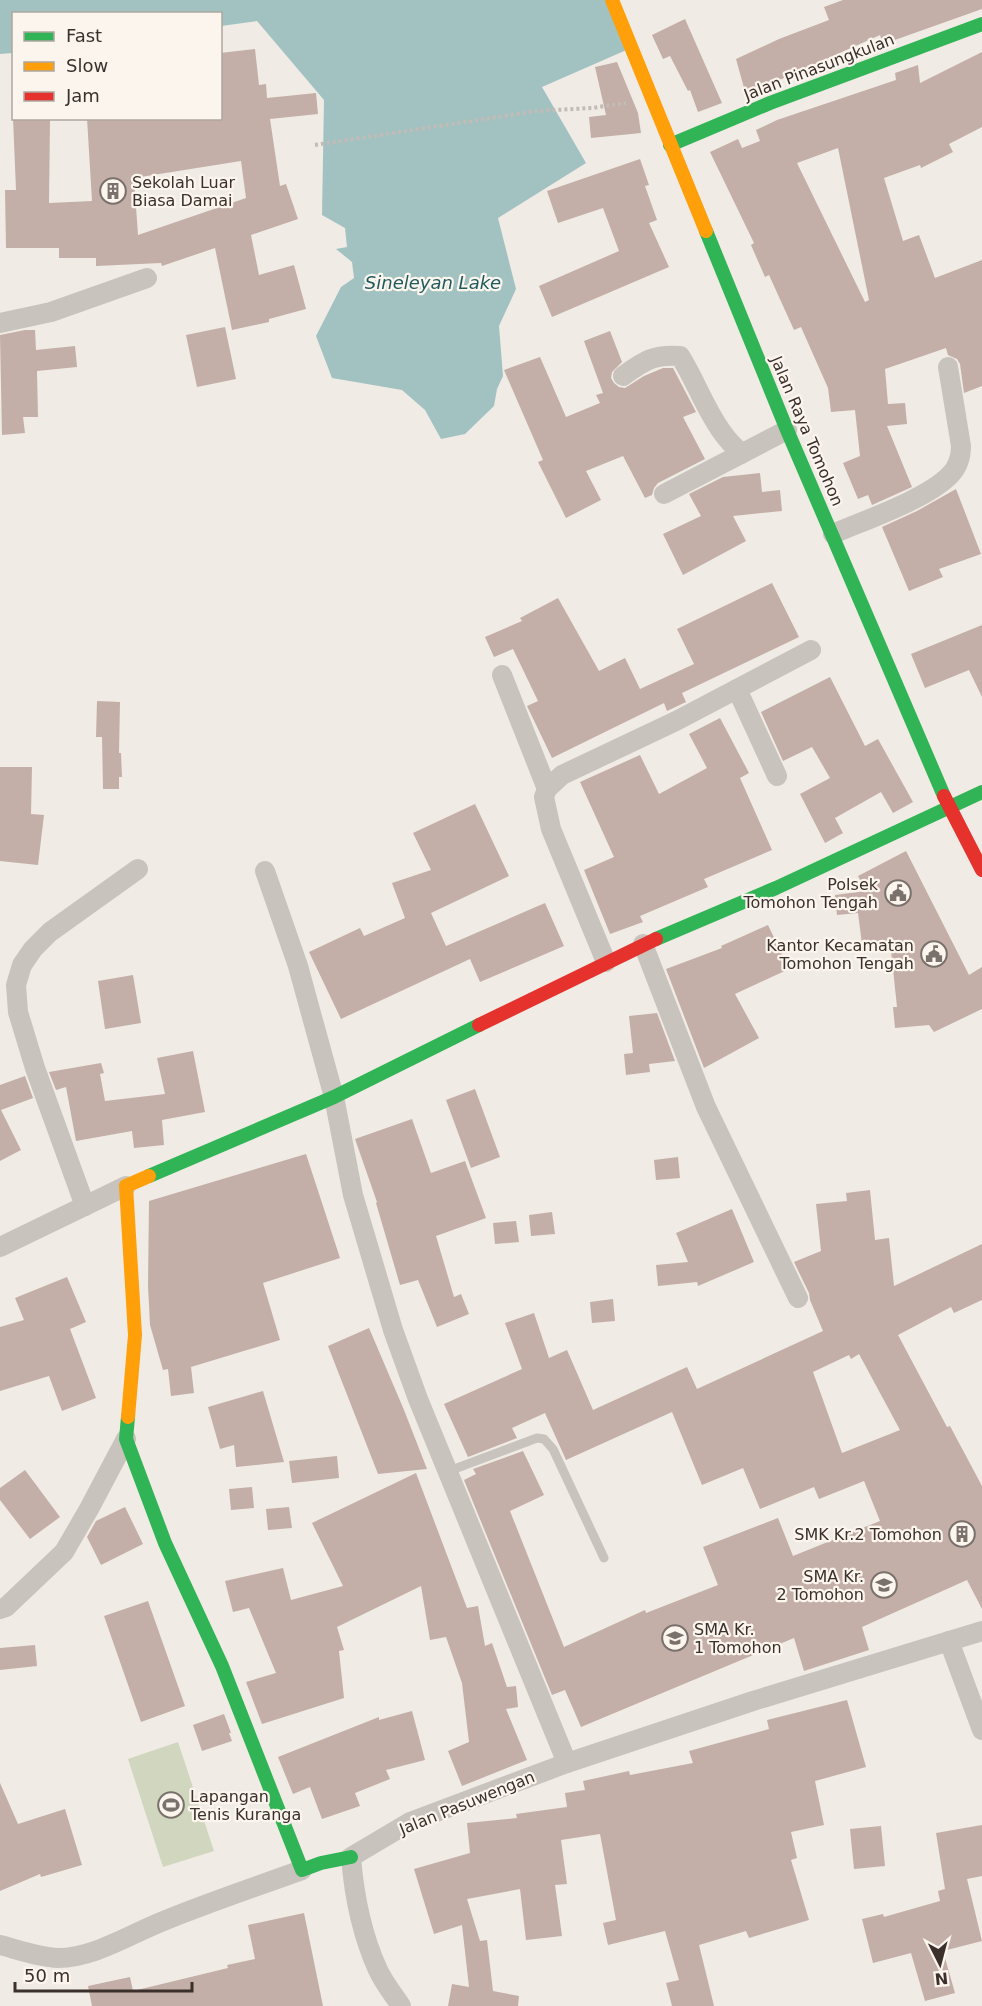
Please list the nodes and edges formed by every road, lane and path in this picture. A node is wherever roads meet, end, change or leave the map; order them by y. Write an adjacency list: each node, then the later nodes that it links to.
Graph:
1 (612, 0): 3 (main road, Jalan Raya Tomohon)
2 (982, 24): 5 (main road, Jalan Pinasungkulan)
3 (653, 98): 4 (path); 5 (main road, Jalan Raya Tomohon)
4 (315, 145)
5 (670, 145): 10 (main road, Jalan Raya Tomohon)
6 (147, 278): 7 (street)
7 (0, 322)
8 (948, 367): 13 (street)
9 (623, 376): 11 (street)
10 (788, 430): 11 (street); 13 (main road, Jalan Raya Tomohon)
11 (741, 454): 12 (street)
12 (664, 494)
13 (833, 534): 20 (main road, Jalan Raya Tomohon)
14 (812, 650): 16 (street)
15 (502, 675): 18 (street)
16 (737, 690): 17 (street); 18 (street)
17 (777, 776)
18 (547, 789): 25 (street)
19 (982, 792): 20 (main road)
20 (949, 808): 22 (main road, Jalan Raya Tomohon); 24 (main road)
21 (138, 869): 28 (street)
22 (982, 870)
23 (265, 871): 26 (street)
24 (643, 944): 25 (main road); 30 (street)
25 (606, 962): 26 (main road)
26 (334, 1098): 27 (main road); 32 (street)
27 (126, 1186): 28 (street); 31 (main road)
28 (84, 1206): 29 (street)
29 (0, 1247)
30 (798, 1298)
31 (126, 1439): 34 (street); 40 (main road)
32 (449, 1471): 33 (lane); 38 (street)
33 (604, 1558)
34 (0, 1609)
35 (982, 1631): 36 (street, Jalan Pasuwengan)
36 (949, 1641): 37 (street); 38 (street, Jalan Pasuwengan)
37 (982, 1730)
38 (567, 1763): 39 (street, Jalan Pasuwengan)
39 (351, 1857): 40 (main road); 42 (street)
40 (302, 1870): 41 (street)
41 (0, 1945)
42 (379, 1972): 43 (street); 44 (street)
43 (387, 2006)
44 (400, 2006)

